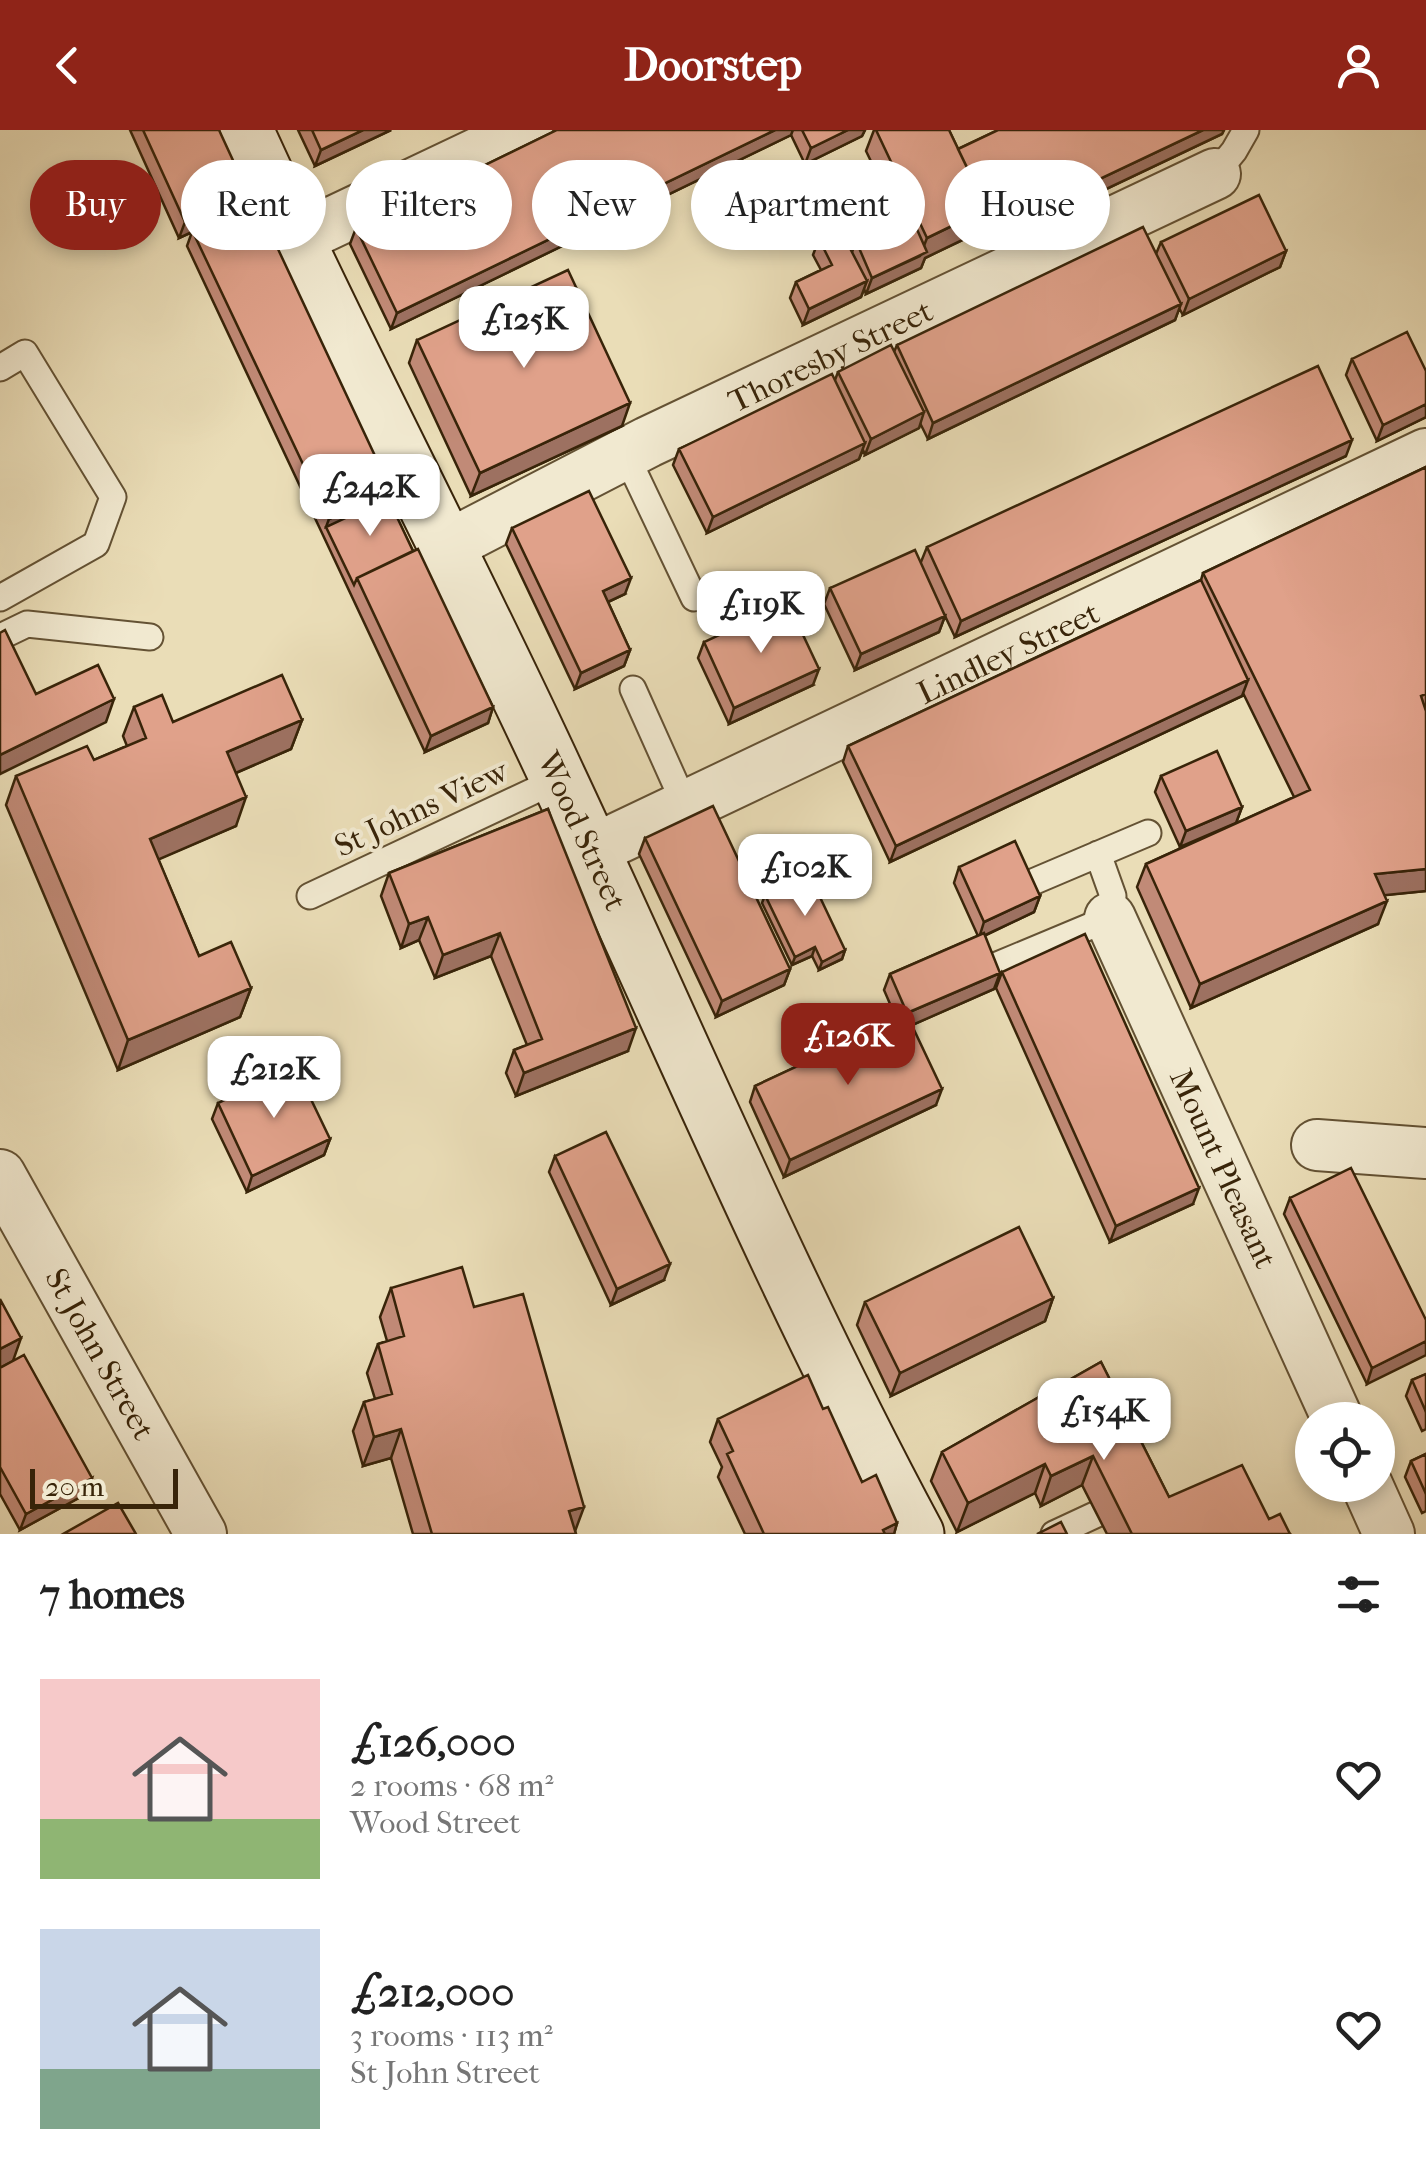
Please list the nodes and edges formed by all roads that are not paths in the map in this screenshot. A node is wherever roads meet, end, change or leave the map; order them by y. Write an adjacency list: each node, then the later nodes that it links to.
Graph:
1 (245, 130): 4 (street, Wood Street)
2 (527, 130): 6 (street)
3 (1246, 130): 5 (lane)
4 (259, 160)
5 (1216, 174): 9 (street, Thoresby Street)
6 (326, 225)
7 (300, 250): 11 (street, Wood Street)
8 (0, 368): 12 (lane)
9 (625, 454): 11 (street, Thoresby Street); 13 (lane)
10 (1426, 454): 18 (street, Lindley Street)
11 (447, 546): 17 (street, Wood Street)
12 (0, 598)
13 (694, 598)
14 (0, 637): 15 (lane)
15 (150, 638)
16 (632, 690): 18 (lane)
17 (559, 779): 20 (street, Wood Street); 23 (lane, St Johns View)
18 (686, 805): 20 (street, Lindley Street)
19 (1148, 833): 21 (lane)
20 (591, 851): 33 (street, Wood Street)
21 (1098, 854): 22 (lane); 24 (lane)
22 (1035, 880)
23 (310, 896)
24 (1110, 918): 25 (lane); 29 (street, Mount Pleasant)
25 (994, 966)
26 (1318, 1145): 27 (street)
27 (1426, 1153)
28 (0, 1175): 32 (street, St John Street)
29 (1330, 1402)
30 (1375, 1502): 35 (street)
31 (1097, 1514): 34 (lane)
32 (200, 1534)
33 (916, 1534)
34 (1054, 1534)
35 (1390, 1534)

